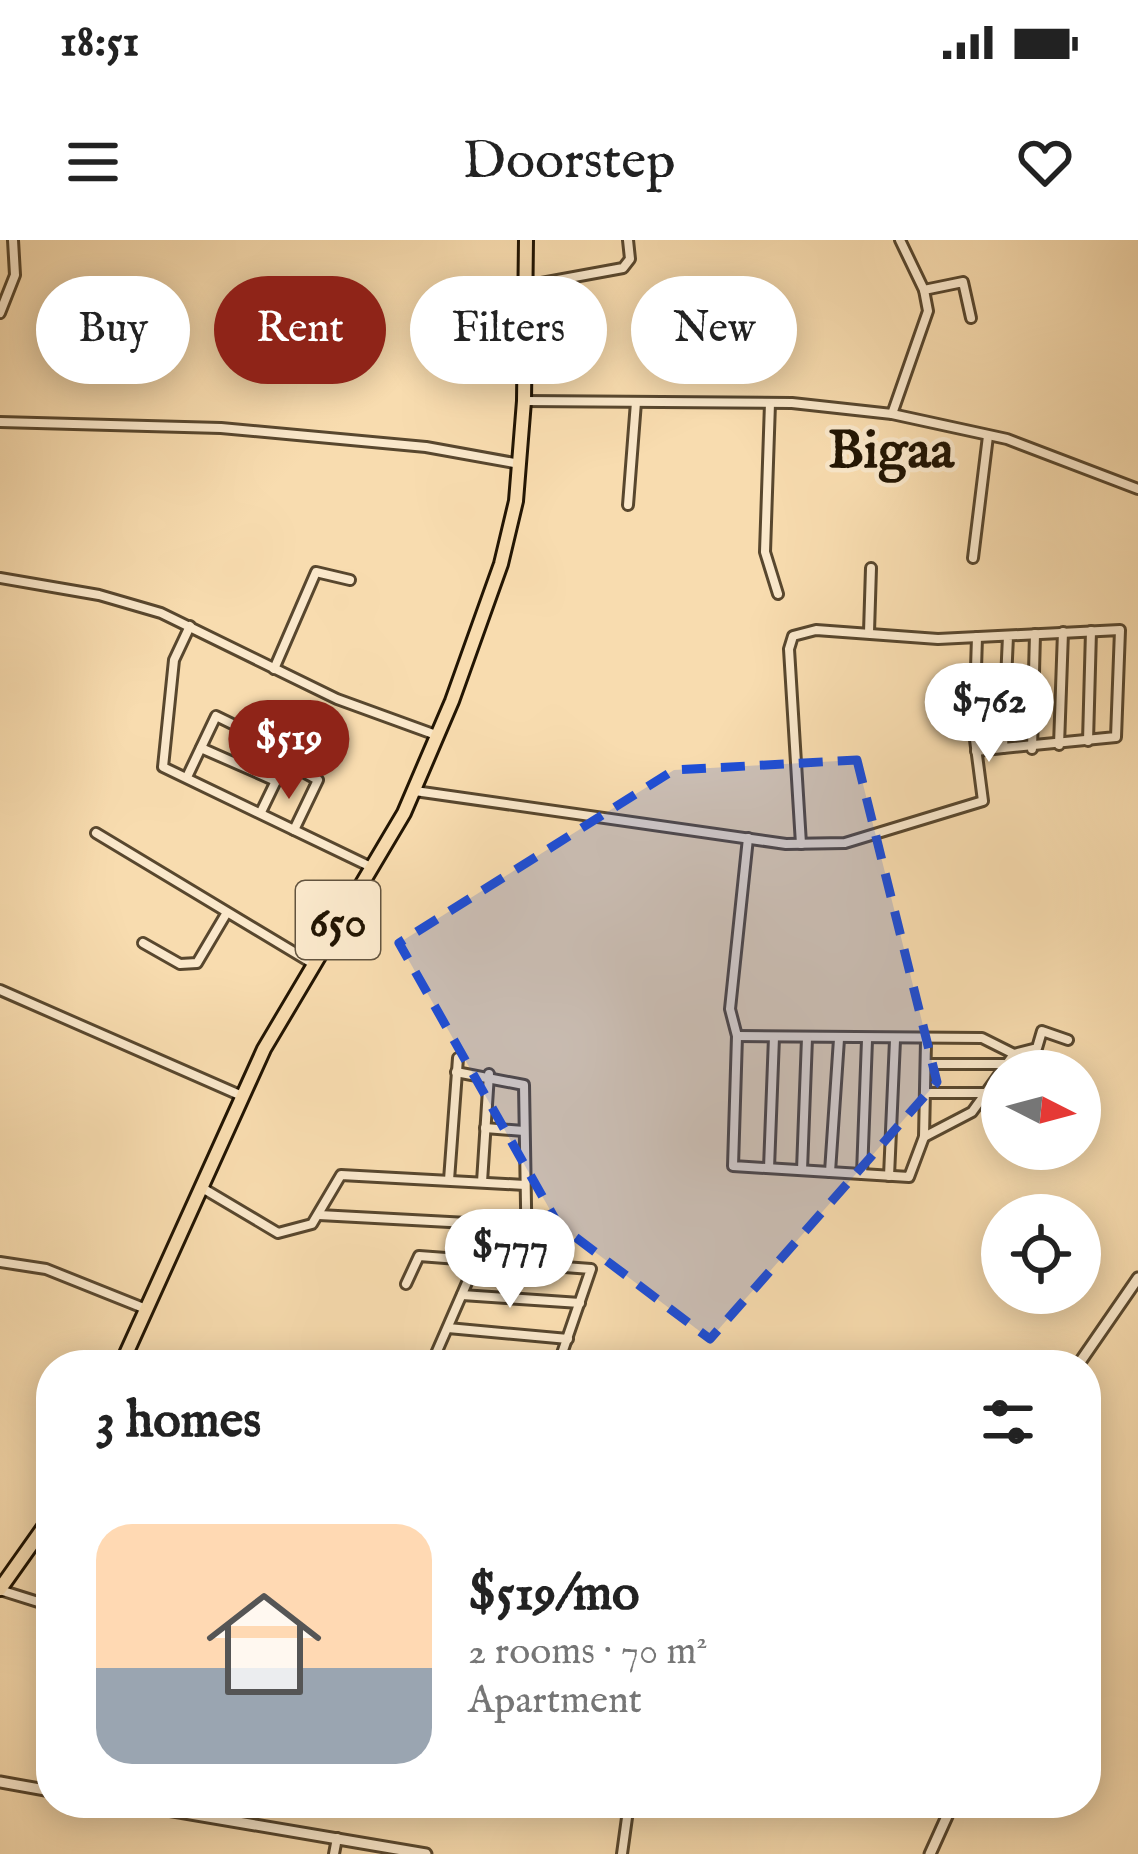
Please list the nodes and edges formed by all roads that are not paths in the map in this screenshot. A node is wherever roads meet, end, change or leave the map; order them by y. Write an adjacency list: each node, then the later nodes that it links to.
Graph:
1 (13, 240): 8 (street)
2 (526, 240): 5 (main road, 650)
3 (628, 240): 6 (street)
4 (900, 240): 7 (street)
5 (525, 276)
6 (579, 276)
7 (925, 290): 9 (street); 14 (street)
8 (0, 313)
9 (971, 318)
10 (524, 384): 11 (main road, 650)
11 (524, 401): 12 (street); 17 (main road, 650)
12 (636, 402): 13 (street); 19 (street)
13 (770, 403): 14 (street); 24 (street)
14 (892, 414): 16 (street)
15 (0, 422): 17 (street)
16 (988, 436): 18 (street); 20 (street)
17 (521, 464): 33 (main road, 650)
18 (1138, 489)
19 (628, 505)
20 (973, 558)
21 (871, 568): 26 (street)
22 (0, 578): 25 (street)
23 (350, 580): 32 (street)
24 (778, 594)
25 (190, 626): 32 (street); 41 (street)
26 (869, 632): 31 (street); 48 (street)
27 (1063, 632): 28 (street); 29 (street); 35 (street)
28 (1091, 632): 34 (street); 34 (street)
29 (1034, 634): 30 (street); 38 (street)
30 (1008, 636): 31 (street); 37 (street)
31 (977, 638): 39 (street)
32 (274, 668): 33 (street)
33 (439, 736): 43 (main road, 650)
34 (1088, 741): 35 (street)
35 (1059, 745): 38 (street)
36 (201, 748): 40 (street); 41 (street); 42 (street)
37 (1003, 748): 38 (street); 39 (street)
38 (1032, 749)
39 (976, 751): 48 (street)
40 (285, 762): 42 (street); 45 (street)
41 (187, 777): 44 (street)
42 (275, 781): 44 (street)
43 (415, 790): 47 (street); 49 (main road, 650)
44 (261, 812): 45 (street)
45 (294, 830): 49 (street)
46 (96, 833): 50 (street)
47 (748, 838): 48 (street); 54 (street)
48 (801, 844)
49 (370, 867): 52 (main road, 650)
50 (226, 914): 51 (street); 52 (street)
51 (143, 943)
52 (312, 963): 71 (main road, 650)
53 (0, 990): 71 (street)
54 (737, 1036): 55 (street); 76 (street)
55 (774, 1037): 56 (street); 76 (street)
56 (807, 1038): 57 (street); 77 (street)
57 (839, 1039): 58 (street); 78 (street)
58 (867, 1040): 59 (street); 79 (street)
59 (896, 1040): 61 (street); 80 (street)
60 (1068, 1040): 63 (street)
61 (926, 1041): 62 (street); 65 (street)
62 (1006, 1050)
63 (1029, 1050)
64 (458, 1058): 67 (street)
65 (926, 1064): 66 (street); 69 (street)
66 (981, 1064)
67 (456, 1072): 68 (street); 81 (street)
68 (489, 1074): 73 (street); 74 (street)
69 (926, 1093): 70 (street); 75 (street)
70 (981, 1094)
71 (243, 1097): 84 (main road, 650)
72 (981, 1101): 75 (street)
73 (485, 1128): 74 (street); 82 (street)
74 (524, 1131): 83 (street)
75 (924, 1136): 80 (street)
76 (769, 1168): 77 (street)
77 (802, 1170): 78 (street)
78 (830, 1172): 79 (street)
79 (862, 1174): 80 (street)
80 (889, 1176)
81 (448, 1180): 82 (street); 85 (street)
82 (482, 1182): 83 (street)
83 (525, 1185): 86 (street)
84 (204, 1189): 85 (street); 94 (main road, 650)
85 (319, 1215): 86 (street)
86 (526, 1226): 89 (street)
87 (0, 1262): 94 (street)
88 (476, 1262): 89 (street); 91 (street); 92 (street)
89 (527, 1265): 93 (street)
90 (1138, 1278): 100 (street)
91 (406, 1284)
92 (462, 1295): 93 (street); 95 (street)
93 (580, 1303): 96 (street)
94 (147, 1310): 97 (main road, 650)
95 (448, 1328): 96 (street); 98 (street)
96 (568, 1339): 99 (street)
97 (129, 1350)
98 (438, 1350)
99 (564, 1350)
100 (1088, 1350)
101 (36, 1538): 102 (main road)
102 (0, 1589): 103 (street)
103 (36, 1601)
104 (0, 1782): 105 (street)
105 (36, 1788)
106 (217, 1818): 109 (street)
107 (627, 1818): 112 (street)
108 (946, 1818): 113 (street)
109 (338, 1838): 110 (street); 111 (street)
110 (334, 1854)
111 (426, 1854)
112 (622, 1854)
113 (930, 1854)

